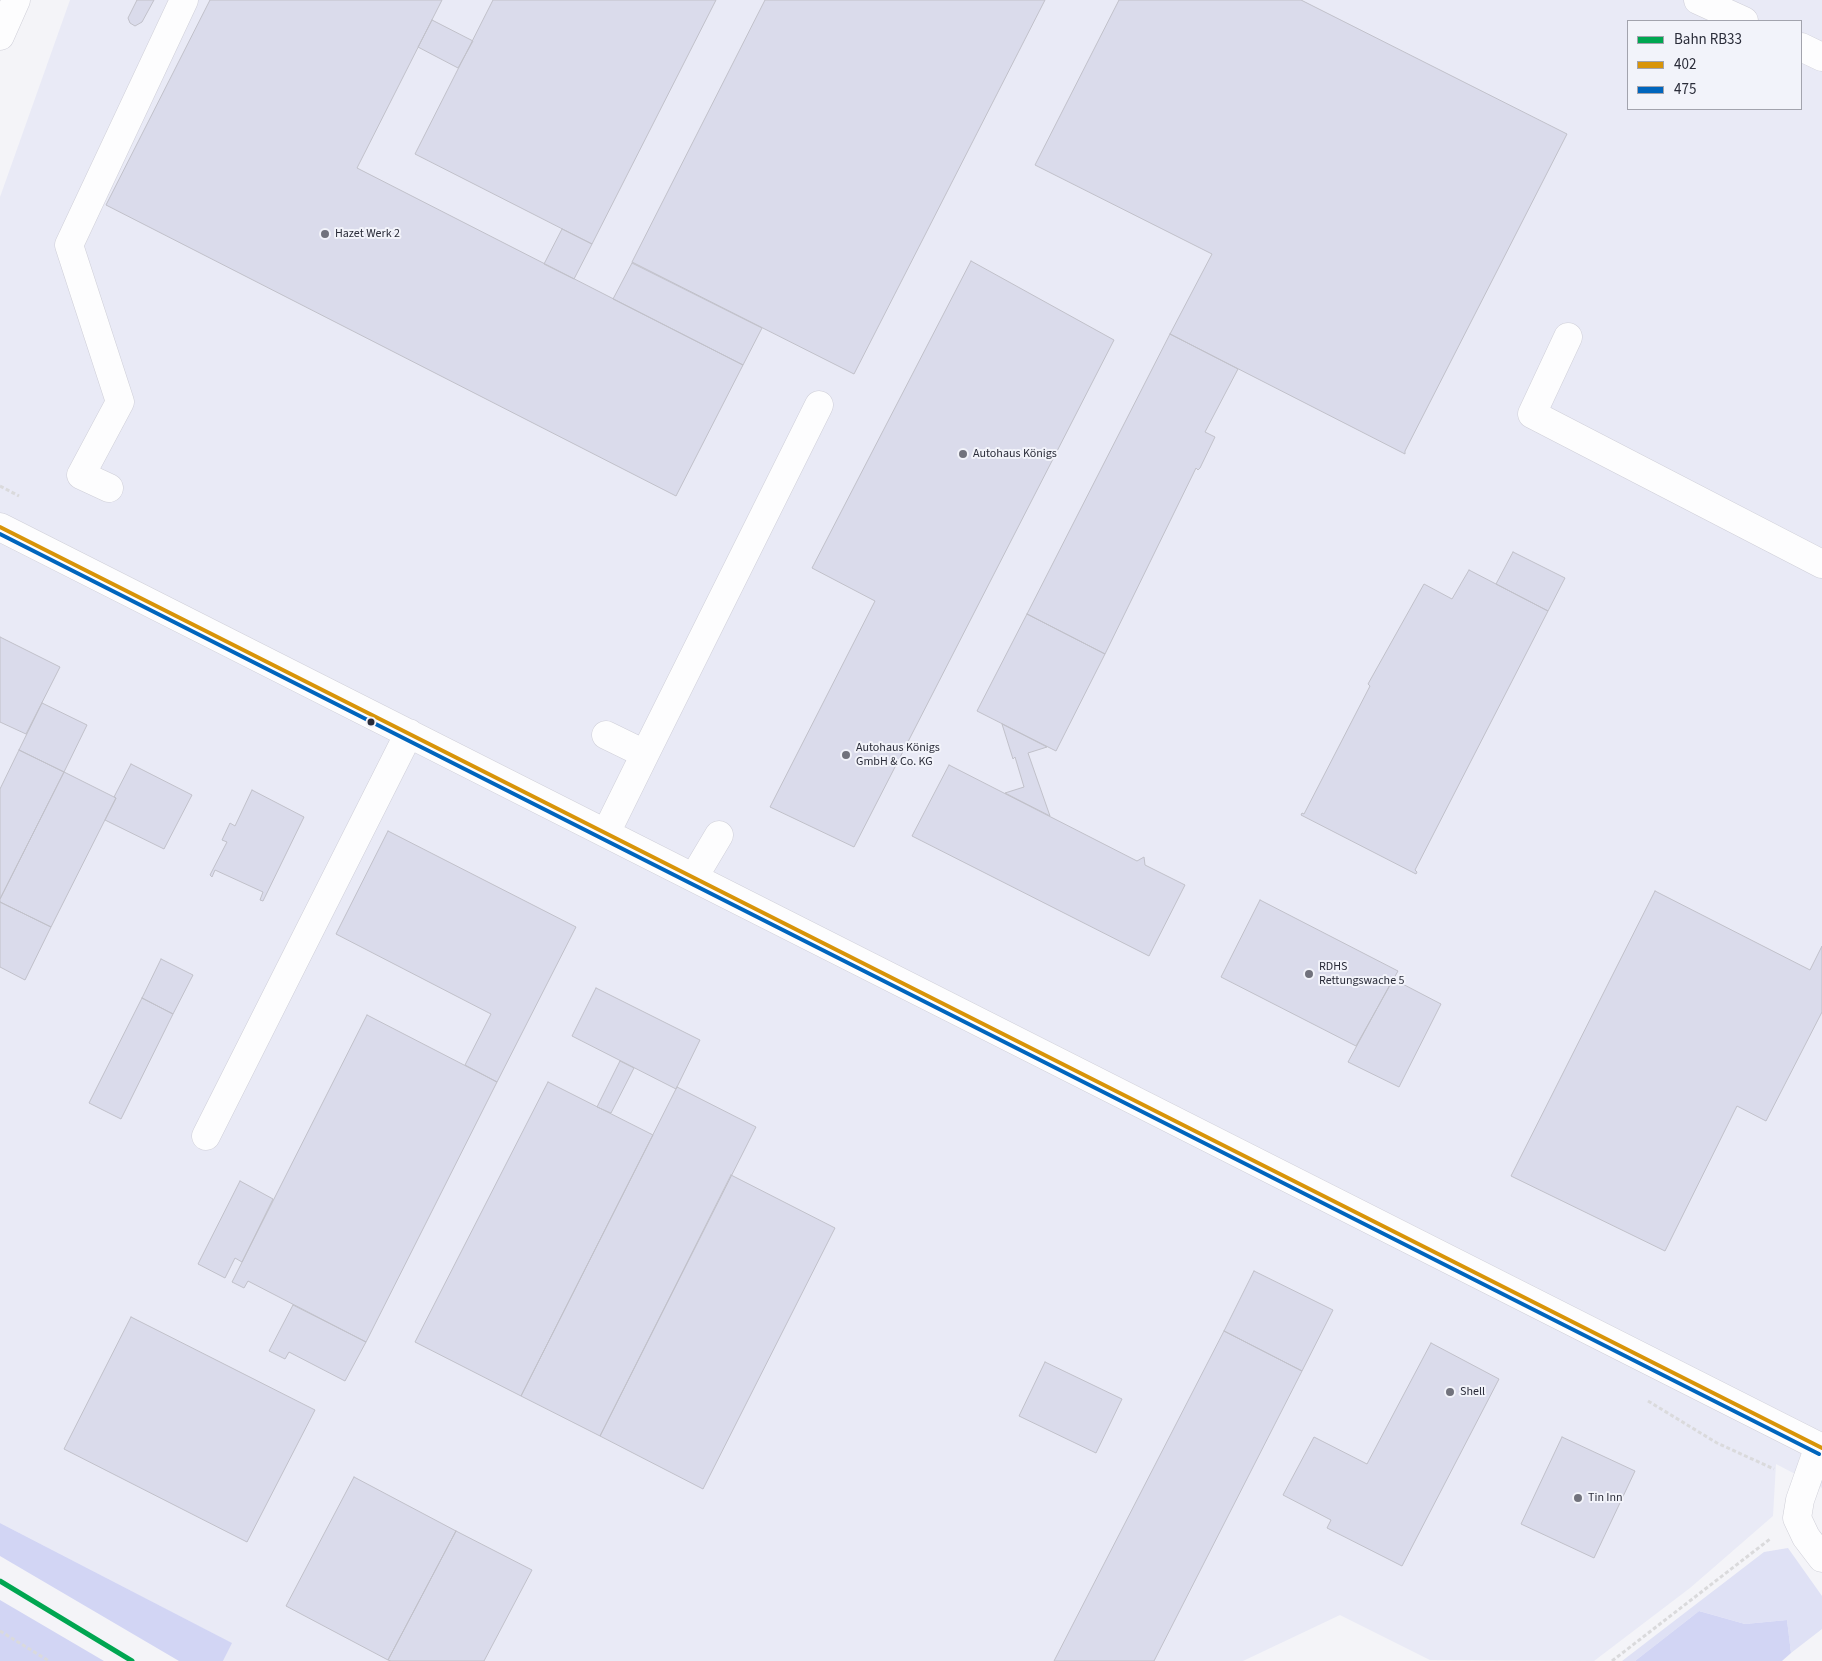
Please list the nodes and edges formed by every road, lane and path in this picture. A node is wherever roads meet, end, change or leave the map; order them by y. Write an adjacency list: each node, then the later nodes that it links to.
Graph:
1 (184, 0): 8 (street)
2 (1698, 0): 3 (street)
3 (1742, 20)
4 (1802, 47): 5 (street)
5 (1822, 57)
6 (1568, 337): 10 (street)
7 (819, 405): 13 (street)
8 (108, 488)
9 (0, 527): 11 (street)
10 (1822, 564)
11 (409, 733): 14 (street); 17 (street)
12 (606, 735): 13 (street)
13 (645, 754): 14 (street)
14 (606, 833): 16 (street)
15 (719, 835): 16 (street)
16 (694, 877): 18 (street)
17 (206, 1136)
18 (1821, 1447): 19 (street)
19 (1797, 1518): 20 (street); 23 (path)
20 (1822, 1558)
21 (0, 1631): 22 (path)
22 (49, 1661)
23 (1612, 1661)

